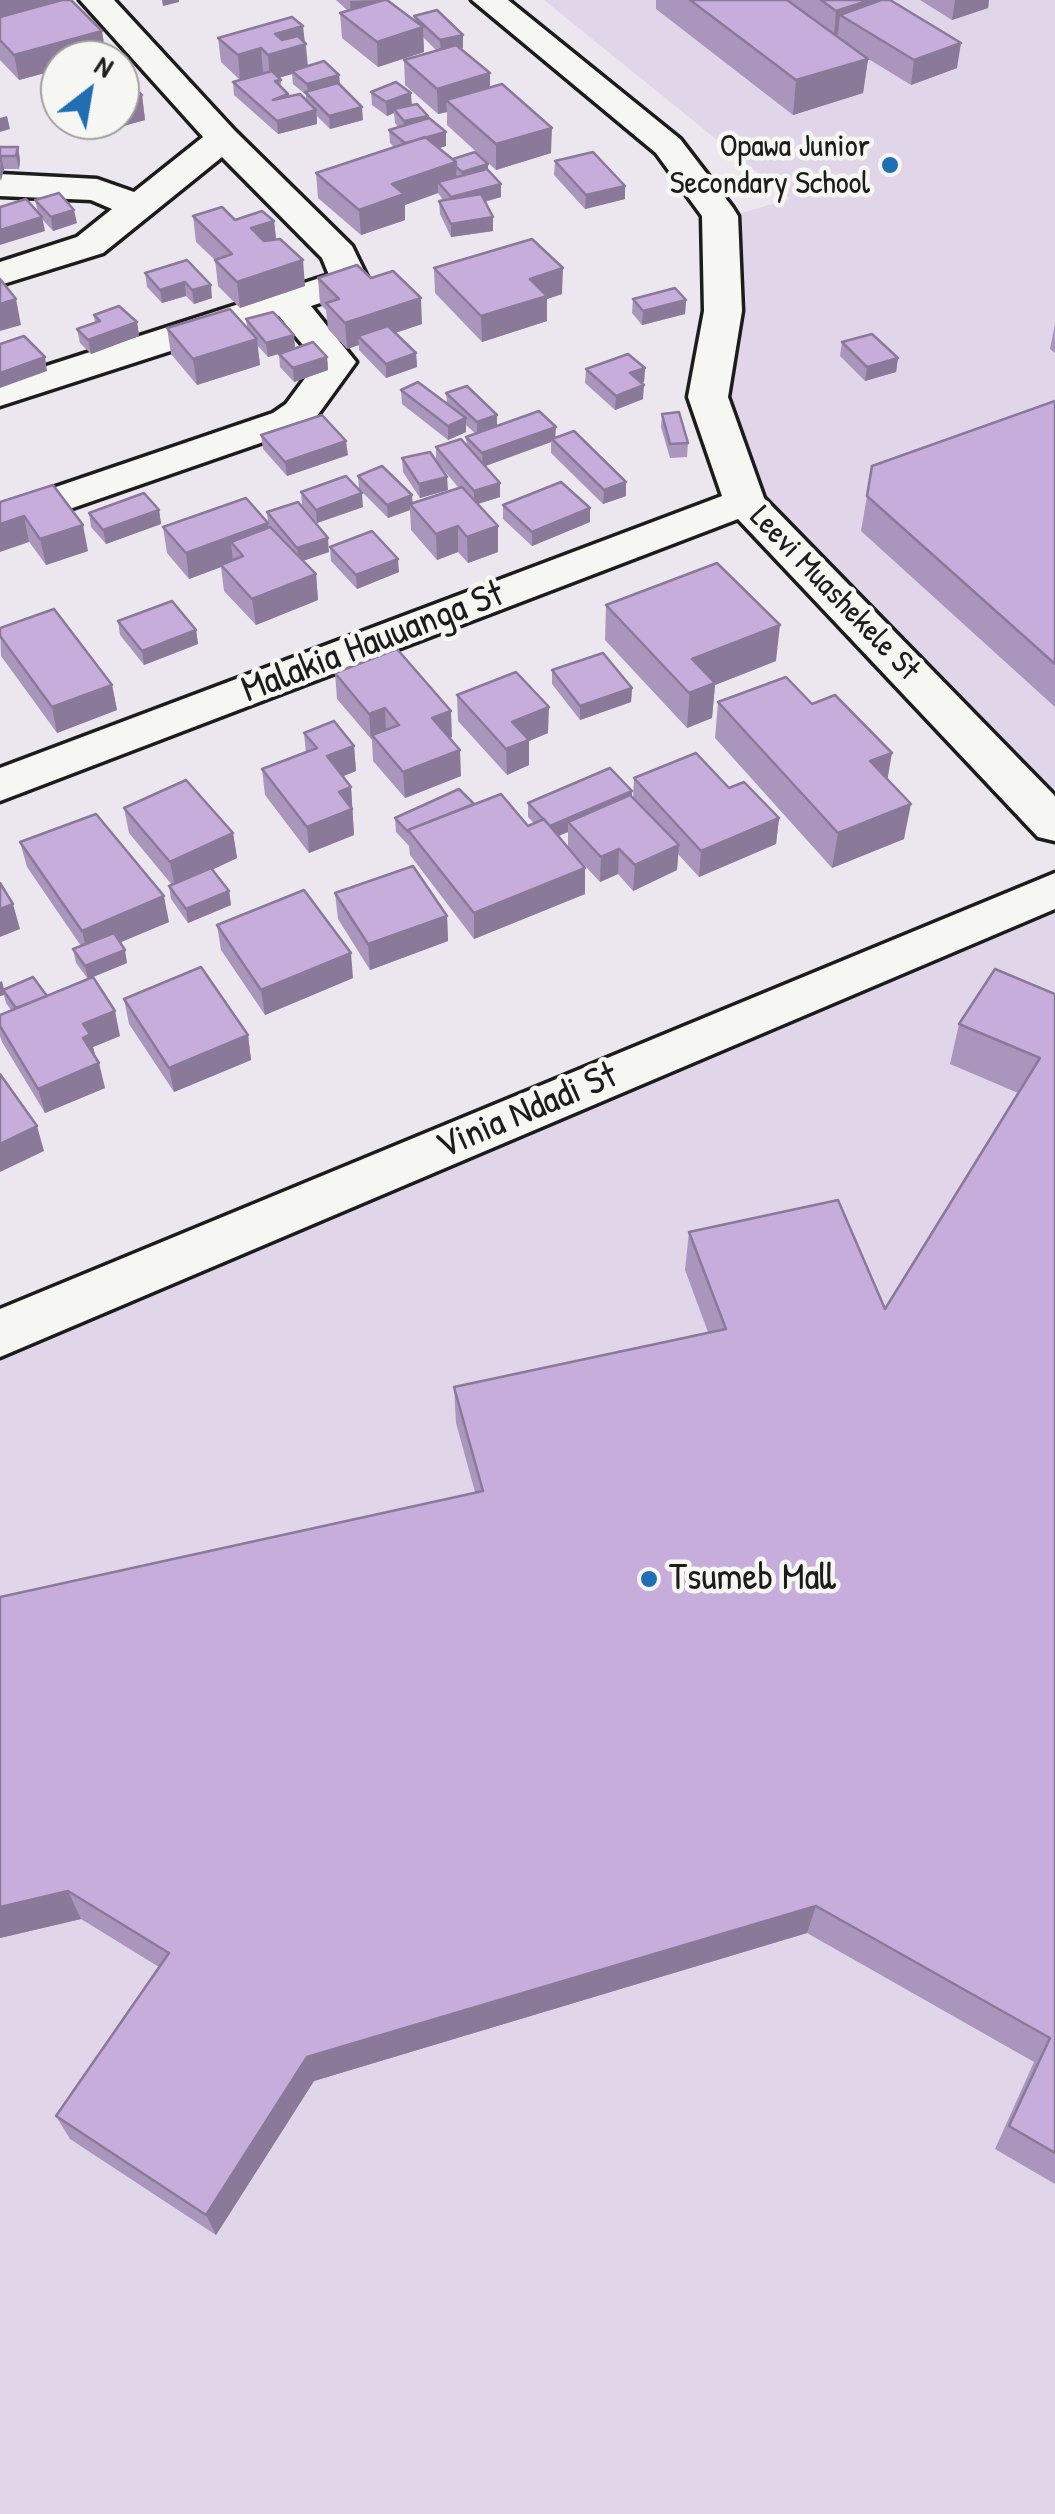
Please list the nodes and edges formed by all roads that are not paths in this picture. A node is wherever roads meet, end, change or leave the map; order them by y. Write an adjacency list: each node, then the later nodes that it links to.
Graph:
1 (96, 0): 3 (street)
2 (488, 0): 9 (street, Leevi Muashekele St)
3 (223, 138): 5 (street); 7 (street)
4 (0, 185): 5 (street)
5 (137, 206): 6 (street)
6 (0, 274)
7 (285, 299): 8 (street); 10 (street)
8 (0, 394)
9 (745, 502): 11 (street, Malakia Hauuanga St); 12 (street, Leevi Muashekele St)
10 (0, 520)
11 (0, 785)
12 (1055, 826)
13 (1055, 890): 14 (street, Vinia Ndadi St)
14 (0, 1334)

